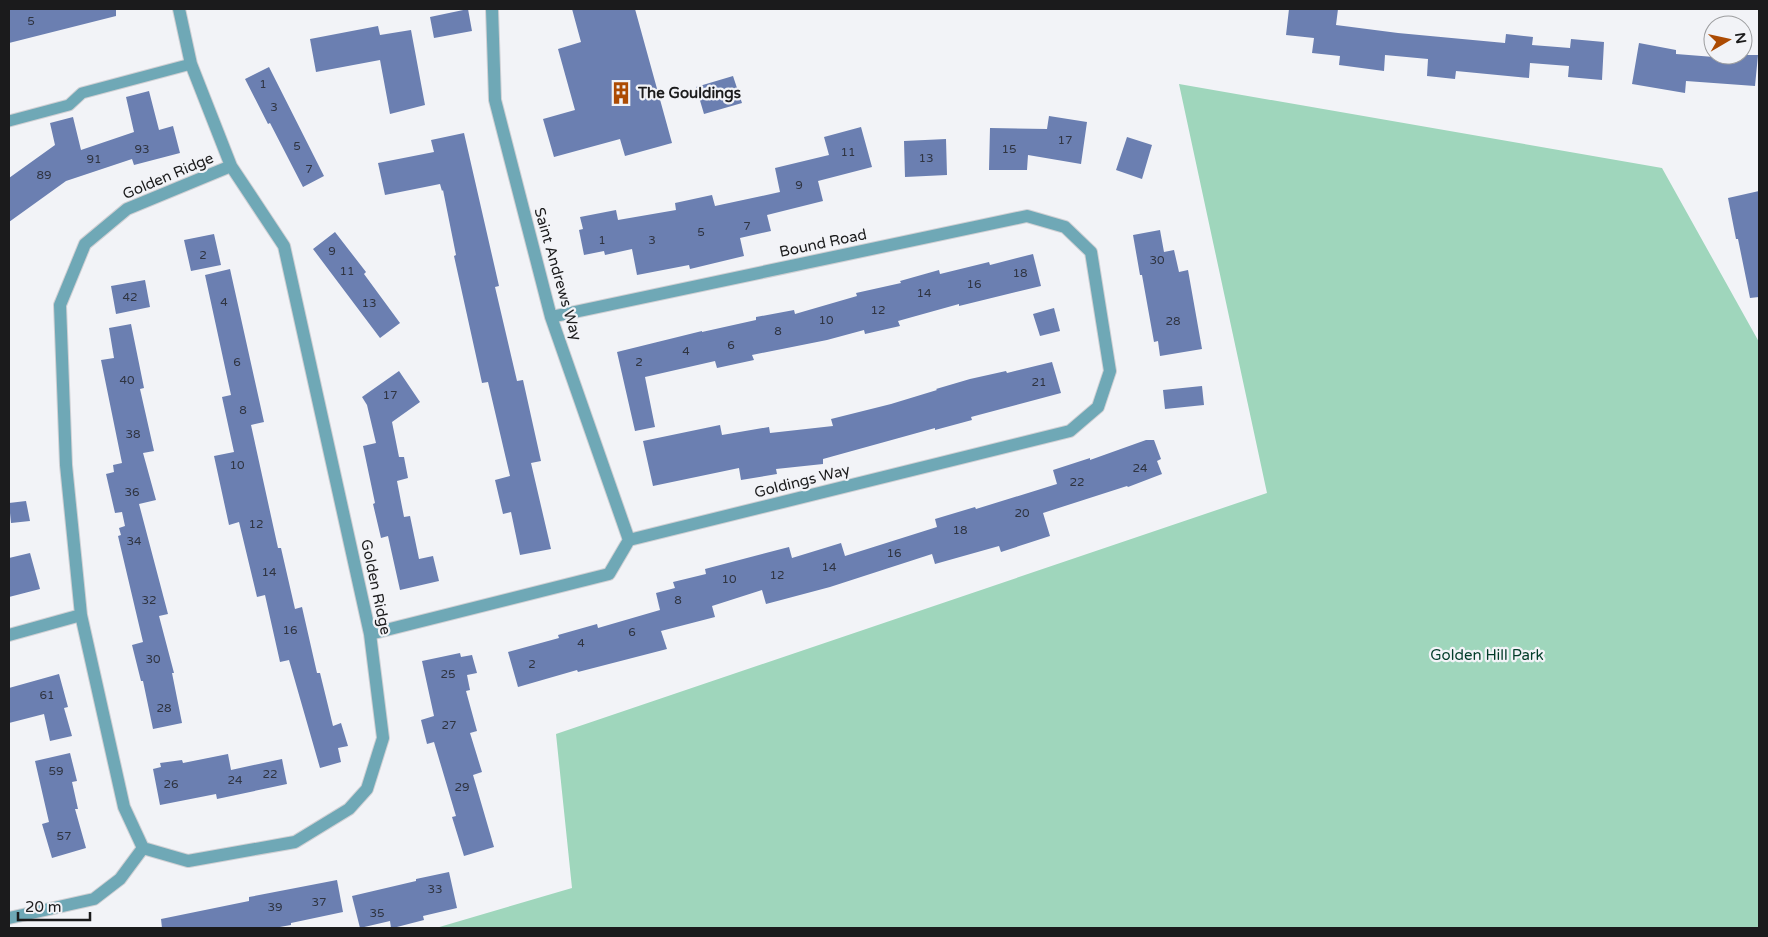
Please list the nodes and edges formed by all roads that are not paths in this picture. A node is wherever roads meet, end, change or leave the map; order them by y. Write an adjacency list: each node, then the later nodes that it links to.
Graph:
1 (179, 9): 3 (street, Golden Ridge)
2 (492, 9): 7 (street, Saint Andrews Way)
3 (191, 64): 4 (lane); 5 (street, Golden Ridge)
4 (9, 121)
5 (231, 166): 9 (street, Golden Ridge); 10 (street, Golden Ridge)
6 (1091, 252): 7 (street, Bound Road); 8 (street, Goldings Way)
7 (551, 317): 8 (street, Saint Andrews Way)
8 (629, 540): 10 (street)
9 (81, 615): 11 (street); 12 (street, Golden Ridge)
10 (370, 634): 12 (street, Golden Ridge)
11 (9, 635)
12 (143, 848): 13 (street)
13 (9, 918)

